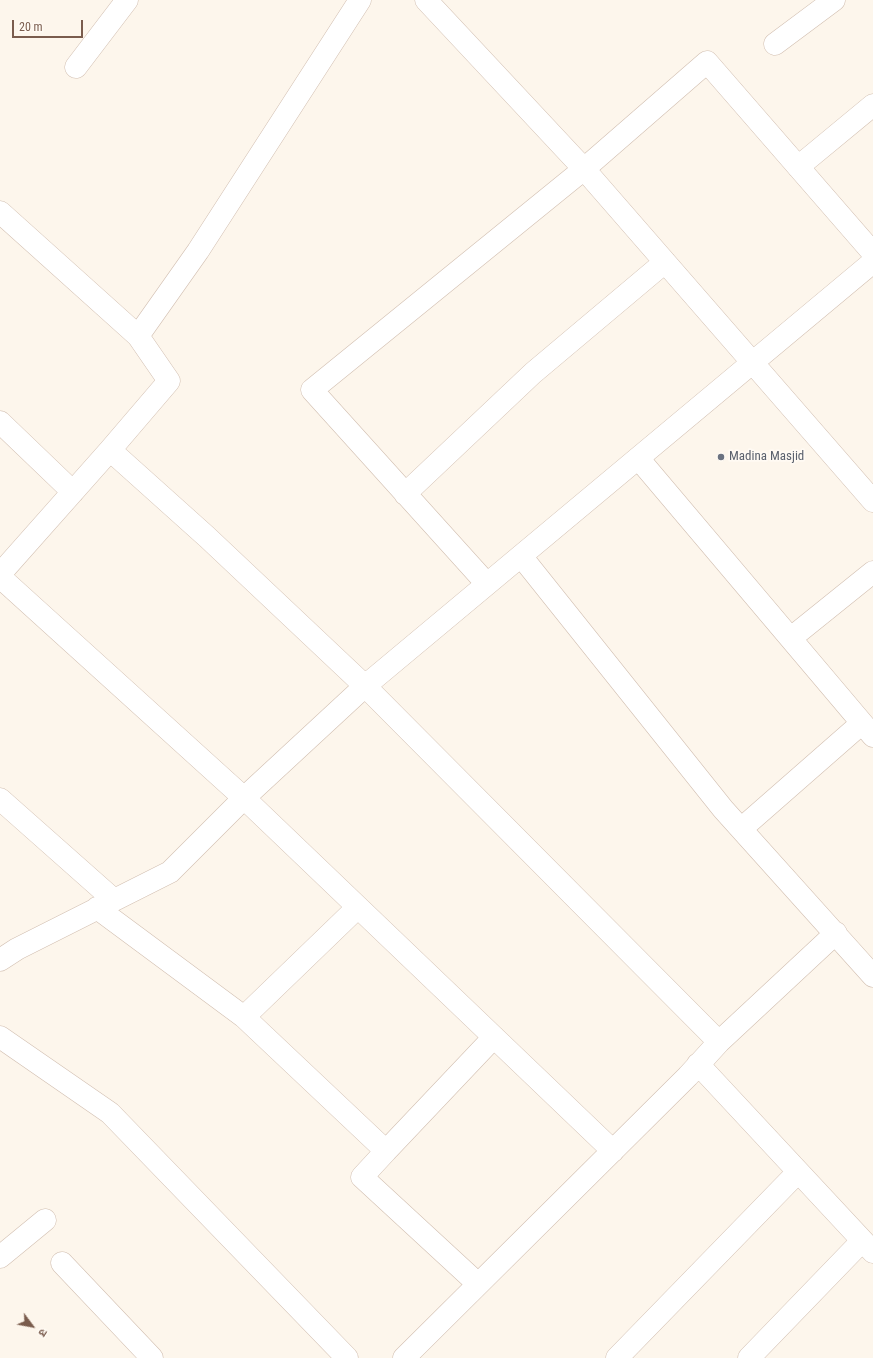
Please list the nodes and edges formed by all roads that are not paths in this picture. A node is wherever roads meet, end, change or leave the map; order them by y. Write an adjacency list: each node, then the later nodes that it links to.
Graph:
1 (127, 0): 6 (street)
2 (360, 0): 14 (street)
3 (426, 0): 9 (street)
4 (834, 0): 5 (street)
5 (775, 44)
6 (76, 67)
7 (873, 105): 8 (street)
8 (798, 167): 9 (street); 11 (street)
9 (584, 169): 12 (street); 20 (street)
10 (0, 212): 14 (street)
11 (873, 253)
12 (665, 262): 15 (street); 20 (street)
13 (873, 262): 15 (street)
14 (138, 336): 17 (street)
15 (753, 363): 18 (street); 21 (street)
16 (0, 422): 19 (street)
17 (110, 450): 19 (street); 27 (street)
18 (638, 458): 22 (street); 26 (street)
19 (73, 492): 24 (street)
20 (405, 494): 25 (street)
21 (873, 501)
22 (521, 556): 25 (street); 31 (street)
23 (873, 572): 26 (street)
24 (0, 576): 29 (street)
25 (487, 584): 27 (street)
26 (791, 638): 28 (street)
27 (365, 686): 29 (street); 40 (street)
28 (867, 730): 31 (street)
29 (244, 798): 32 (street); 33 (street)
30 (0, 799): 32 (street)
31 (741, 829): 34 (street)
32 (105, 904): 35 (street); 37 (street)
33 (358, 907): 37 (street); 39 (street)
34 (836, 933): 36 (street); 40 (street)
35 (0, 960)
36 (873, 976)
37 (244, 1017): 43 (street)
38 (0, 1037): 51 (street)
39 (494, 1037): 42 (street); 43 (street)
40 (719, 1042): 41 (street)
41 (698, 1064): 42 (street); 44 (street)
42 (613, 1150): 49 (street)
43 (386, 1152): 49 (street)
44 (798, 1172): 46 (street); 53 (street)
45 (45, 1220): 47 (street)
46 (868, 1247): 54 (street)
47 (0, 1257)
48 (62, 1263): 50 (street)
49 (478, 1284): 52 (street)
50 (149, 1357)
51 (347, 1358)
52 (404, 1358)
53 (617, 1358)
54 (749, 1358)

